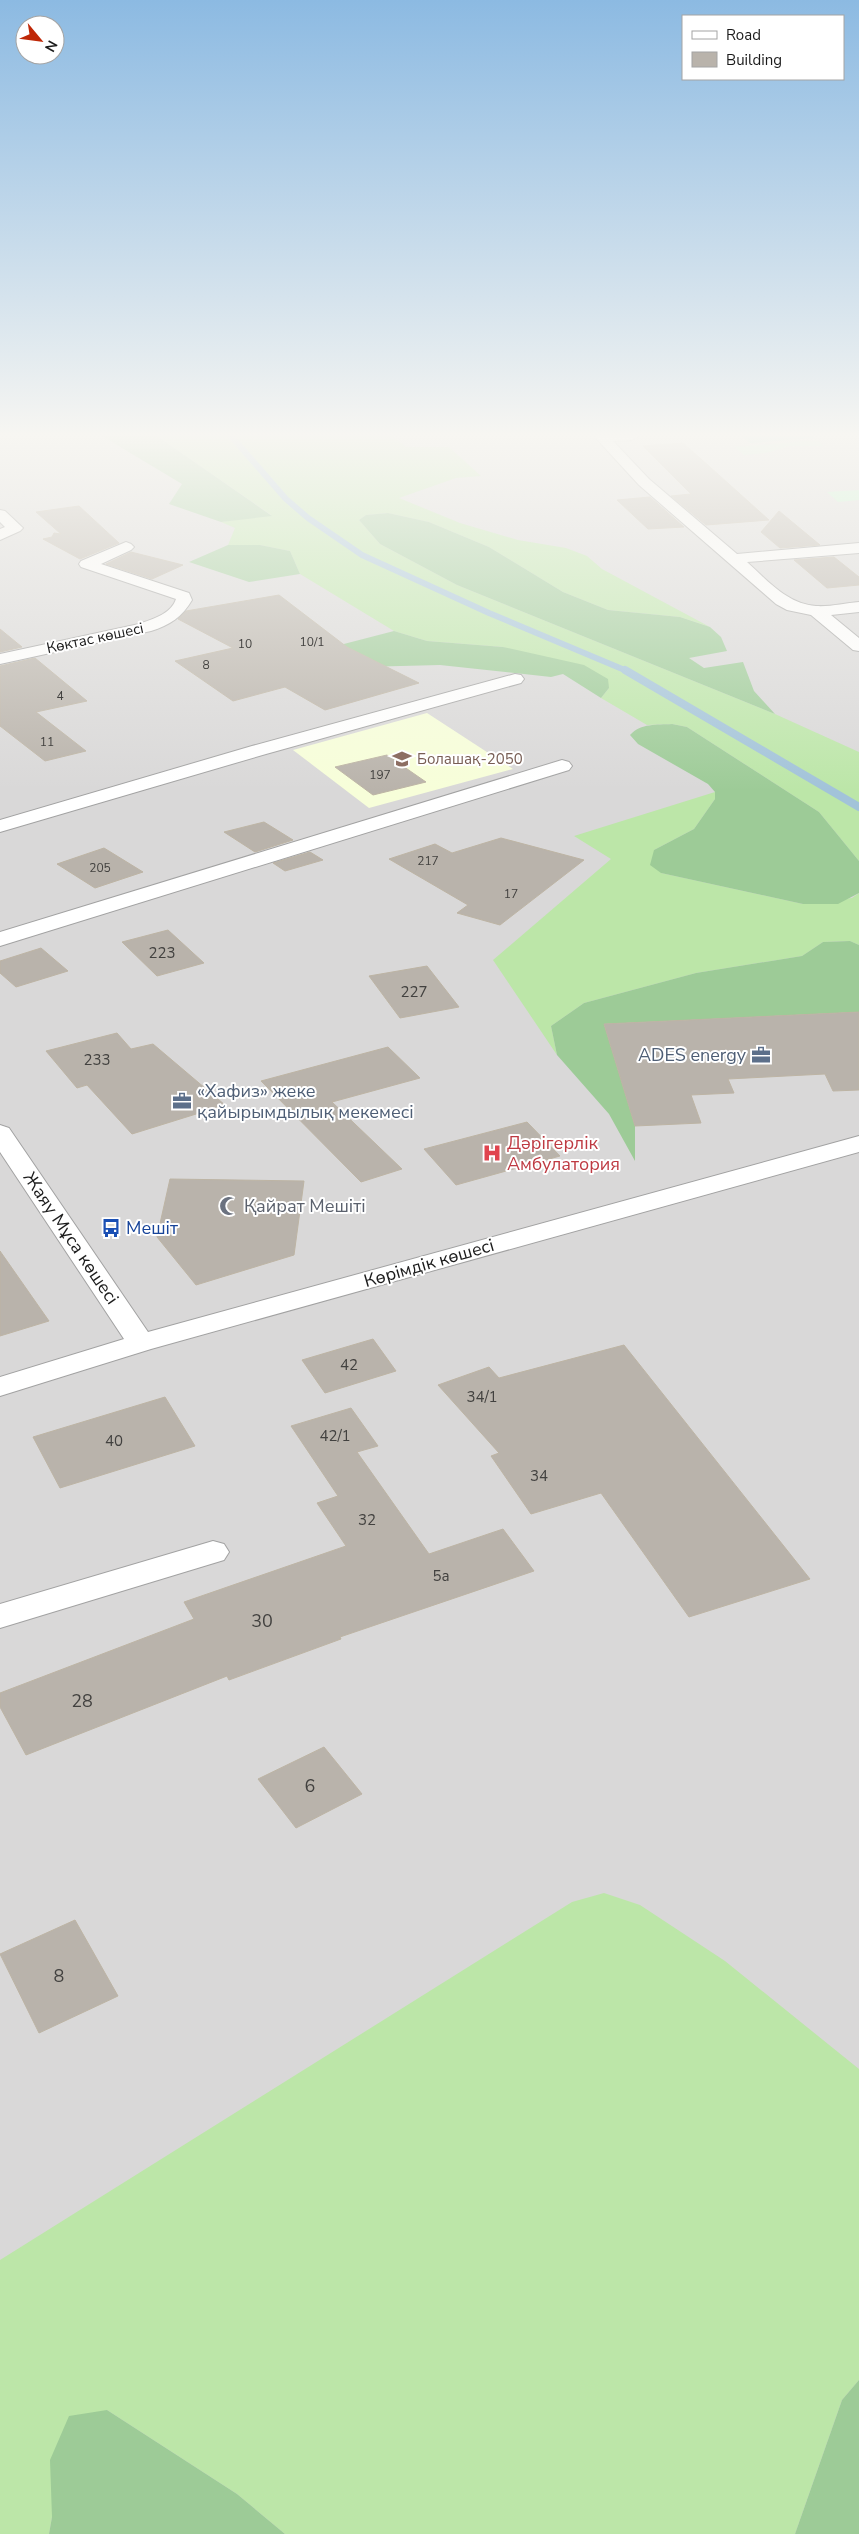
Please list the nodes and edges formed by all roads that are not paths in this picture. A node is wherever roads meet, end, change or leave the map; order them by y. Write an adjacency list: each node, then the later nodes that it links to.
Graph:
1 (111, 554): 8 (street, Көктас көшесі)
2 (728, 554): 4 (street)
3 (787, 554): 4 (street)
4 (733, 559): 6 (street)
5 (859, 607): 6 (street)
6 (816, 611): 7 (street)
7 (859, 646)
8 (0, 659)
9 (515, 679): 11 (street)
10 (562, 766): 12 (street)
11 (0, 826)
12 (0, 939)
13 (0, 1133): 15 (street, Жаяу Мұса көшесі)
14 (859, 1144): 15 (street, Көрімдік көшесі)
15 (141, 1343): 16 (street, Көрімдік көшесі)
16 (0, 1387)
17 (213, 1552): 18 (street)
18 (0, 1616)

